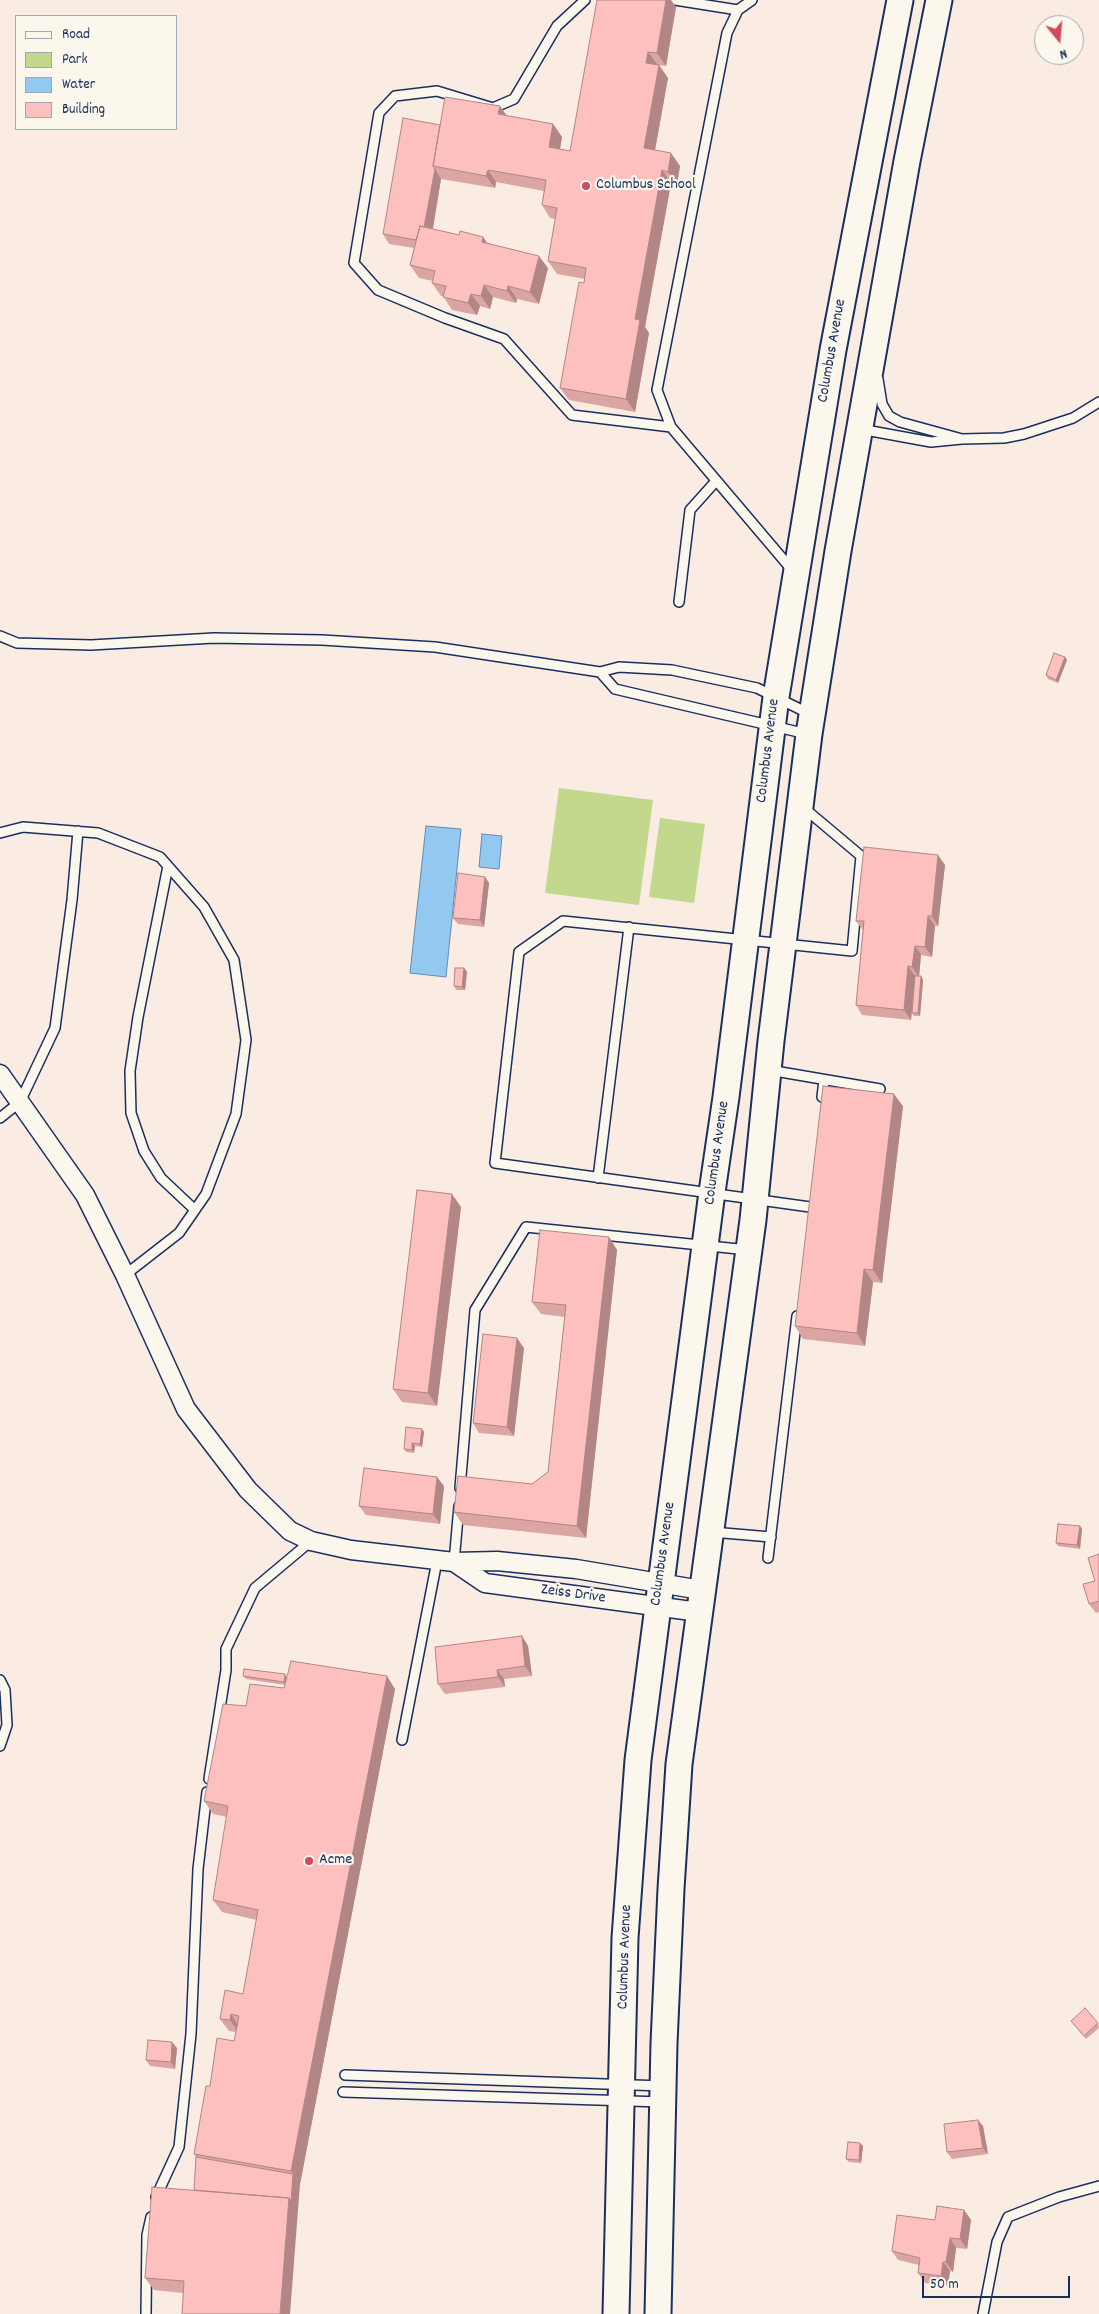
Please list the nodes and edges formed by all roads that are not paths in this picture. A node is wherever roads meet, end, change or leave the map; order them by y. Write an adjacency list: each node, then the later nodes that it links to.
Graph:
1 (586, 0): 9 (lane)
2 (675, 0): 6 (lane)
3 (752, 0): 6 (lane)
4 (900, 0): 13 (street, Columbus Avenue)
5 (939, 0): 7 (street)
6 (738, 10): 9 (lane)
7 (873, 353): 10 (street); 11 (lane)
8 (1099, 402): 11 (lane)
9 (671, 427): 12 (lane)
10 (860, 428): 11 (lane); 14 (street)
11 (962, 439)
12 (716, 481): 15 (lane); 16 (lane)
13 (806, 513): 14 (street); 15 (street, Columbus Avenue)
14 (844, 521): 21 (street)
15 (796, 575): 19 (street, Columbus Avenue)
16 (678, 602)
17 (0, 636): 18 (lane)
18 (600, 672): 19 (lane); 20 (lane)
19 (776, 696): 20 (street, Columbus Avenue); 21 (lane)
20 (772, 725): 21 (lane); 27 (street, Columbus Avenue)
21 (810, 725): 22 (street)
22 (800, 805): 28 (street); 28 (lane)
23 (78, 831): 24 (lane); 25 (lane); 33 (lane)
24 (0, 833)
25 (168, 866): 41 (lane); 41 (lane)
26 (629, 927): 27 (lane); 36 (lane); 36 (lane)
27 (746, 939): 28 (lane); 37 (street, Columbus Avenue)
28 (783, 944): 29 (street)
29 (768, 1070): 31 (lane); 39 (street)
30 (0, 1074): 33 (street, Zeiss Drive)
31 (824, 1080): 32 (lane); 34 (lane)
32 (880, 1089)
33 (20, 1102): 35 (lane); 45 (street, Zeiss Drive)
34 (821, 1109)
35 (0, 1118)
36 (598, 1178): 37 (lane)
37 (712, 1192): 39 (lane); 43 (street, Columbus Avenue)
38 (811, 1197): 40 (lane)
39 (755, 1199): 40 (lane); 44 (street)
40 (810, 1206): 42 (lane)
41 (195, 1210): 45 (lane)
42 (809, 1216)
43 (706, 1246): 44 (lane); 51 (lane); 52 (street, Columbus Avenue)
44 (748, 1250): 47 (street)
45 (124, 1275): 49 (street, Zeiss Drive)
46 (798, 1304): 48 (lane)
47 (710, 1532): 48 (lane); 53 (street)
48 (770, 1538): 50 (lane)
49 (311, 1541): 51 (street, Zeiss Drive); 62 (lane)
50 (768, 1558)
51 (446, 1562): 52 (street, Zeiss Drive); 52 (street, Zeiss Drive); 55 (lane)
52 (658, 1595): 53 (street, Zeiss Drive); 59 (street, Columbus Avenue)
53 (700, 1601): 60 (street)
54 (0, 1680): 56 (lane)
55 (402, 1740)
56 (0, 1746)
57 (345, 2075): 59 (lane)
58 (343, 2092): 59 (lane)
59 (622, 2092): 60 (lane); 60 (lane); 63 (street, Columbus Avenue)
60 (663, 2094): 64 (street)
61 (1099, 2186): 65 (lane)
62 (146, 2314)
63 (616, 2314)
64 (658, 2314)
65 (983, 2314)

